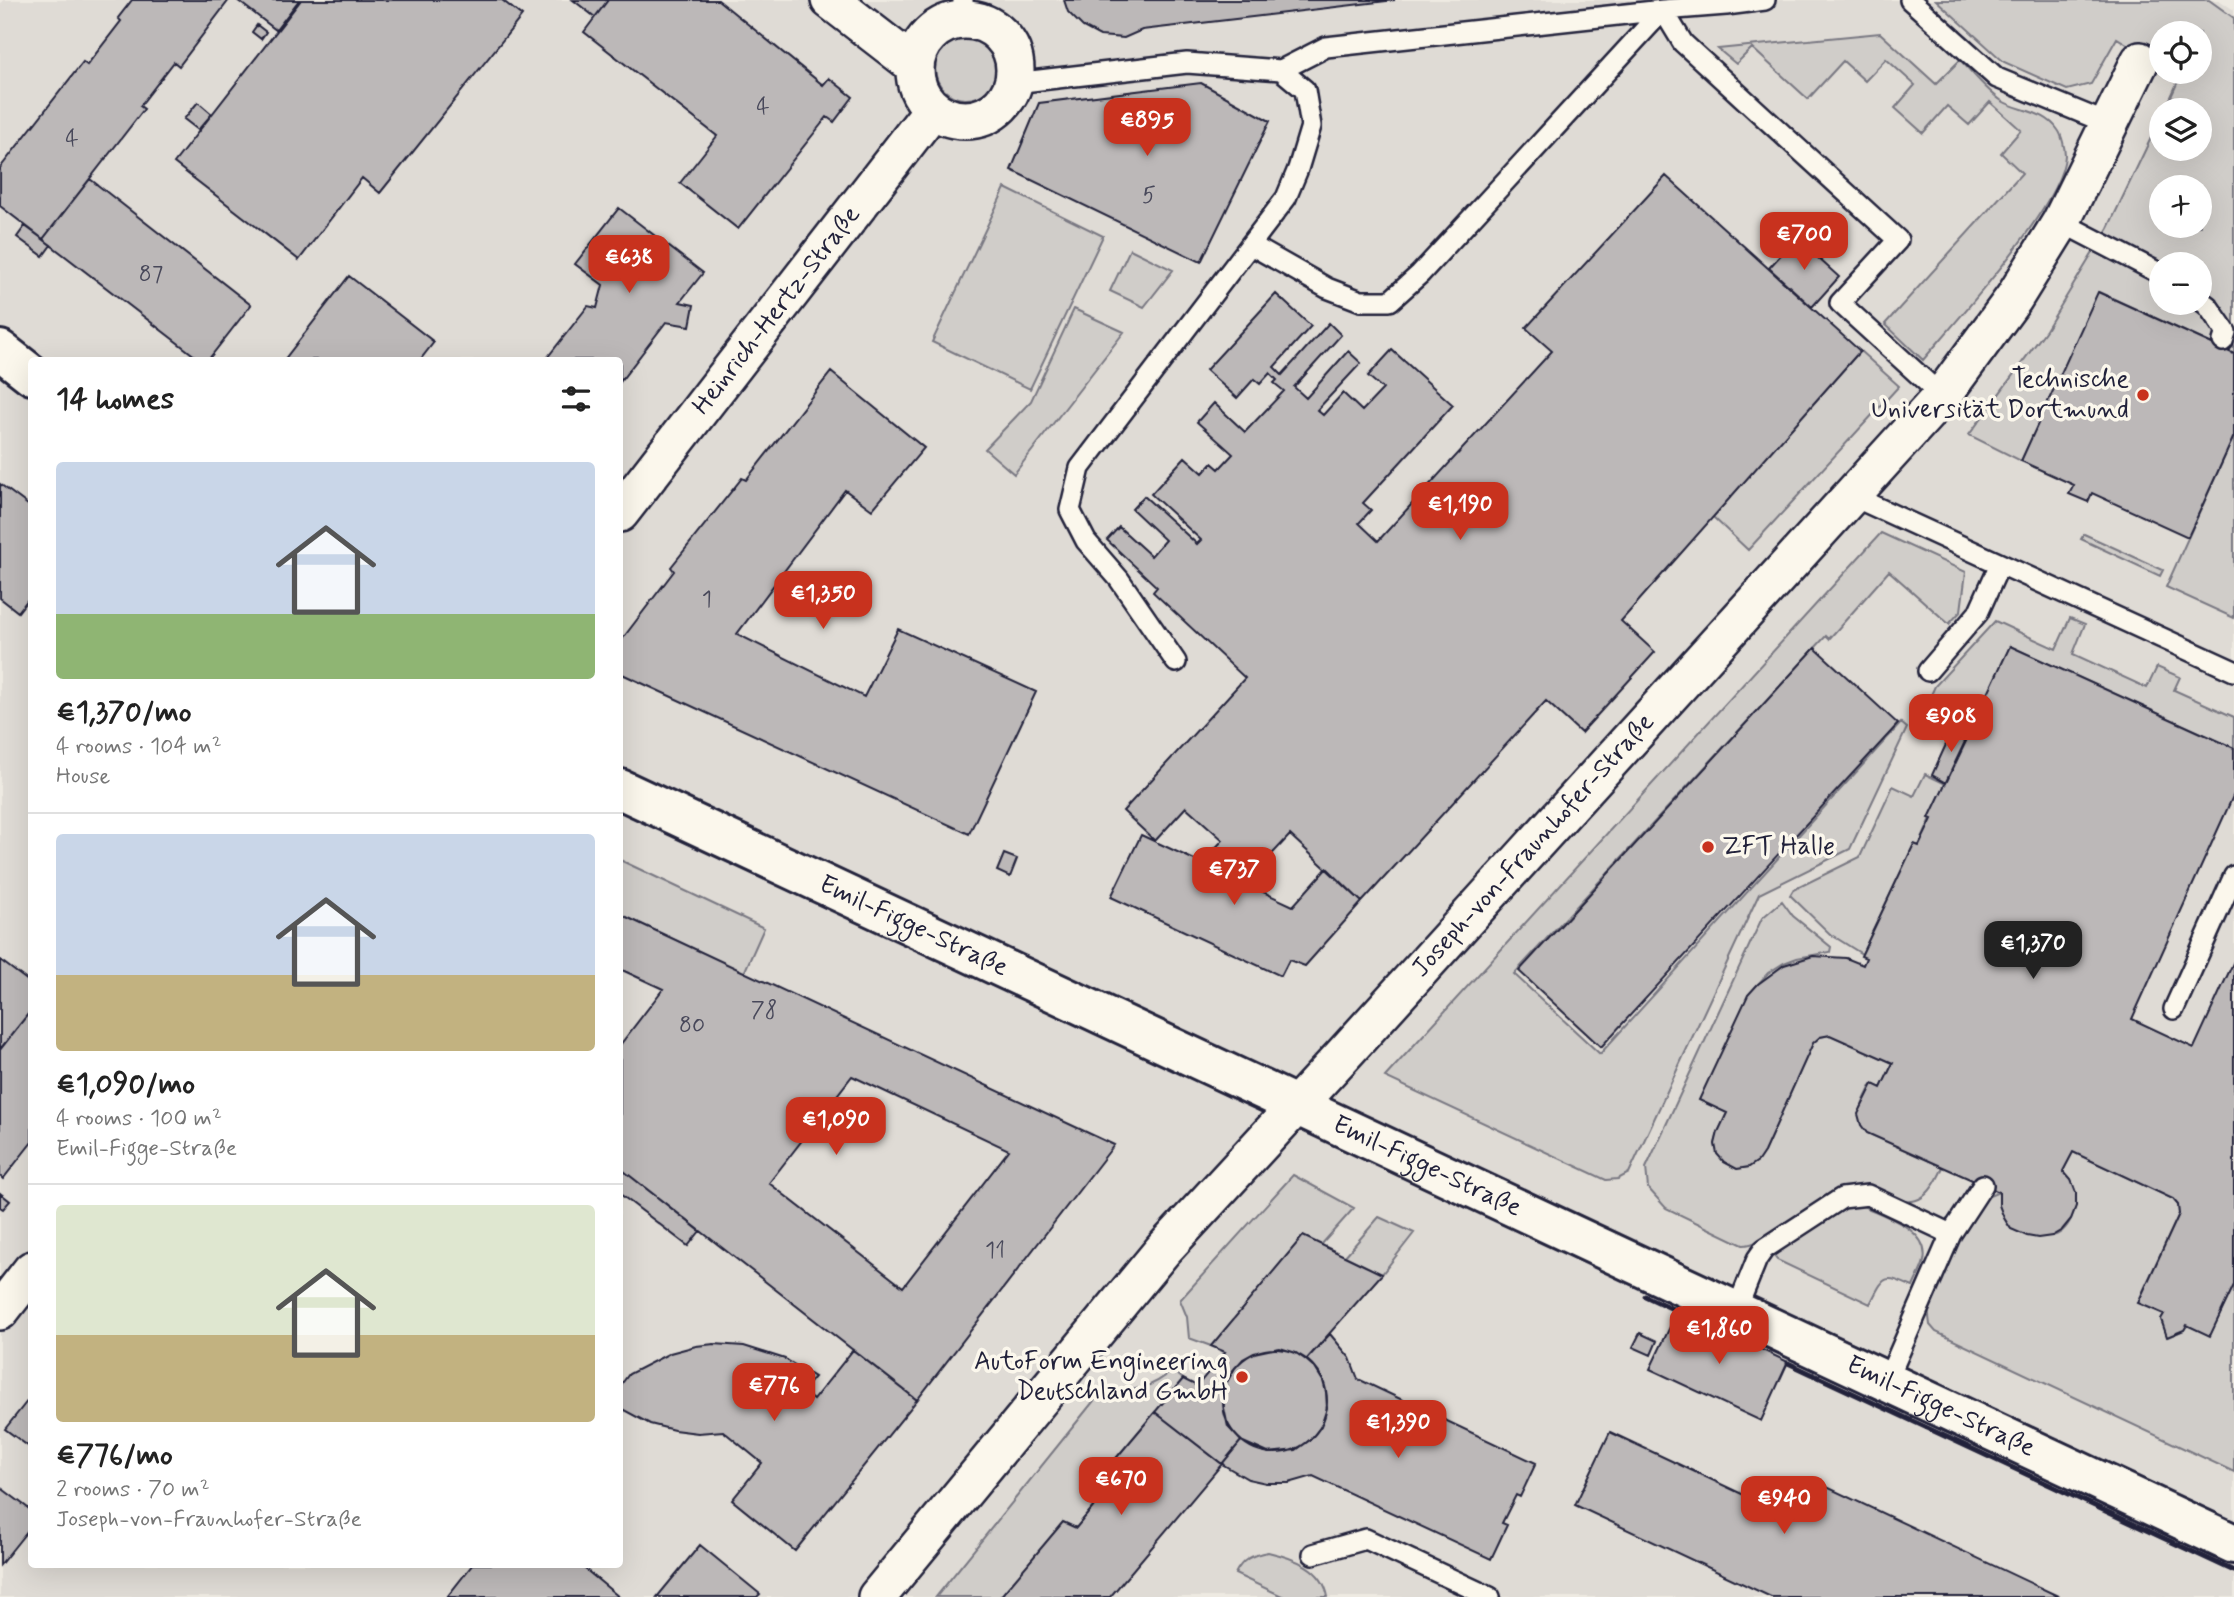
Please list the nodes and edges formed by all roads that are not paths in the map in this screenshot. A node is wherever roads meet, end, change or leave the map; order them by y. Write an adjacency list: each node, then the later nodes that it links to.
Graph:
1 (830, 0): 8 (street)
2 (1765, 0): 4 (lane)
3 (1910, 0): 12 (lane)
4 (1725, 2): 6 (lane)
5 (963, 10): 8 (street); 10 (street)
6 (1663, 10): 9 (lane); 14 (lane); 20 (lane)
7 (2140, 61): 12 (street, Joseph-von-Fraunhofer-Straße)
8 (914, 65): 11 (street)
9 (1280, 71): 10 (lane); 14 (lane)
10 (1014, 83): 11 (street)
11 (933, 109): 22 (street, Heinrich-Hertz-Straße)
12 (2109, 124): 13 (street, Joseph-von-Fraunhofer-Straße)
13 (2061, 222): 15 (lane); 20 (street, Joseph-von-Fraunhofer-Straße)
14 (1251, 245): 24 (lane)
15 (2149, 268)
16 (2212, 312): 17 (lane)
17 (2223, 341)
18 (0, 350): 19 (street)
19 (28, 371)
20 (1942, 396): 21 (street, Joseph-von-Fraunhofer-Straße)
21 (1852, 496): 23 (lane); 30 (street, Joseph-von-Fraunhofer-Straße)
22 (623, 509)
23 (2000, 564): 25 (lane); 26 (lane)
24 (1176, 662)
25 (1928, 671)
26 (2234, 671)
27 (623, 790): 30 (street, Emil-Figge-Straße)
28 (2234, 877): 29 (lane)
29 (2174, 1009)
30 (1296, 1106): 35 (street, Emil-Figge-Straße); 39 (street, Joseph-von-Fraunhofer-Straße)
31 (1983, 1185): 32 (lane)
32 (1951, 1234): 35 (lane); 36 (lane)
33 (28, 1275): 34 (street)
34 (0, 1311)
35 (1736, 1311): 36 (street, Emil-Figge-Straße)
36 (1886, 1381): 37 (street, Emil-Figge-Straße)
37 (2234, 1544)
38 (1313, 1554): 40 (lane)
39 (877, 1597)
40 (1490, 1597)

